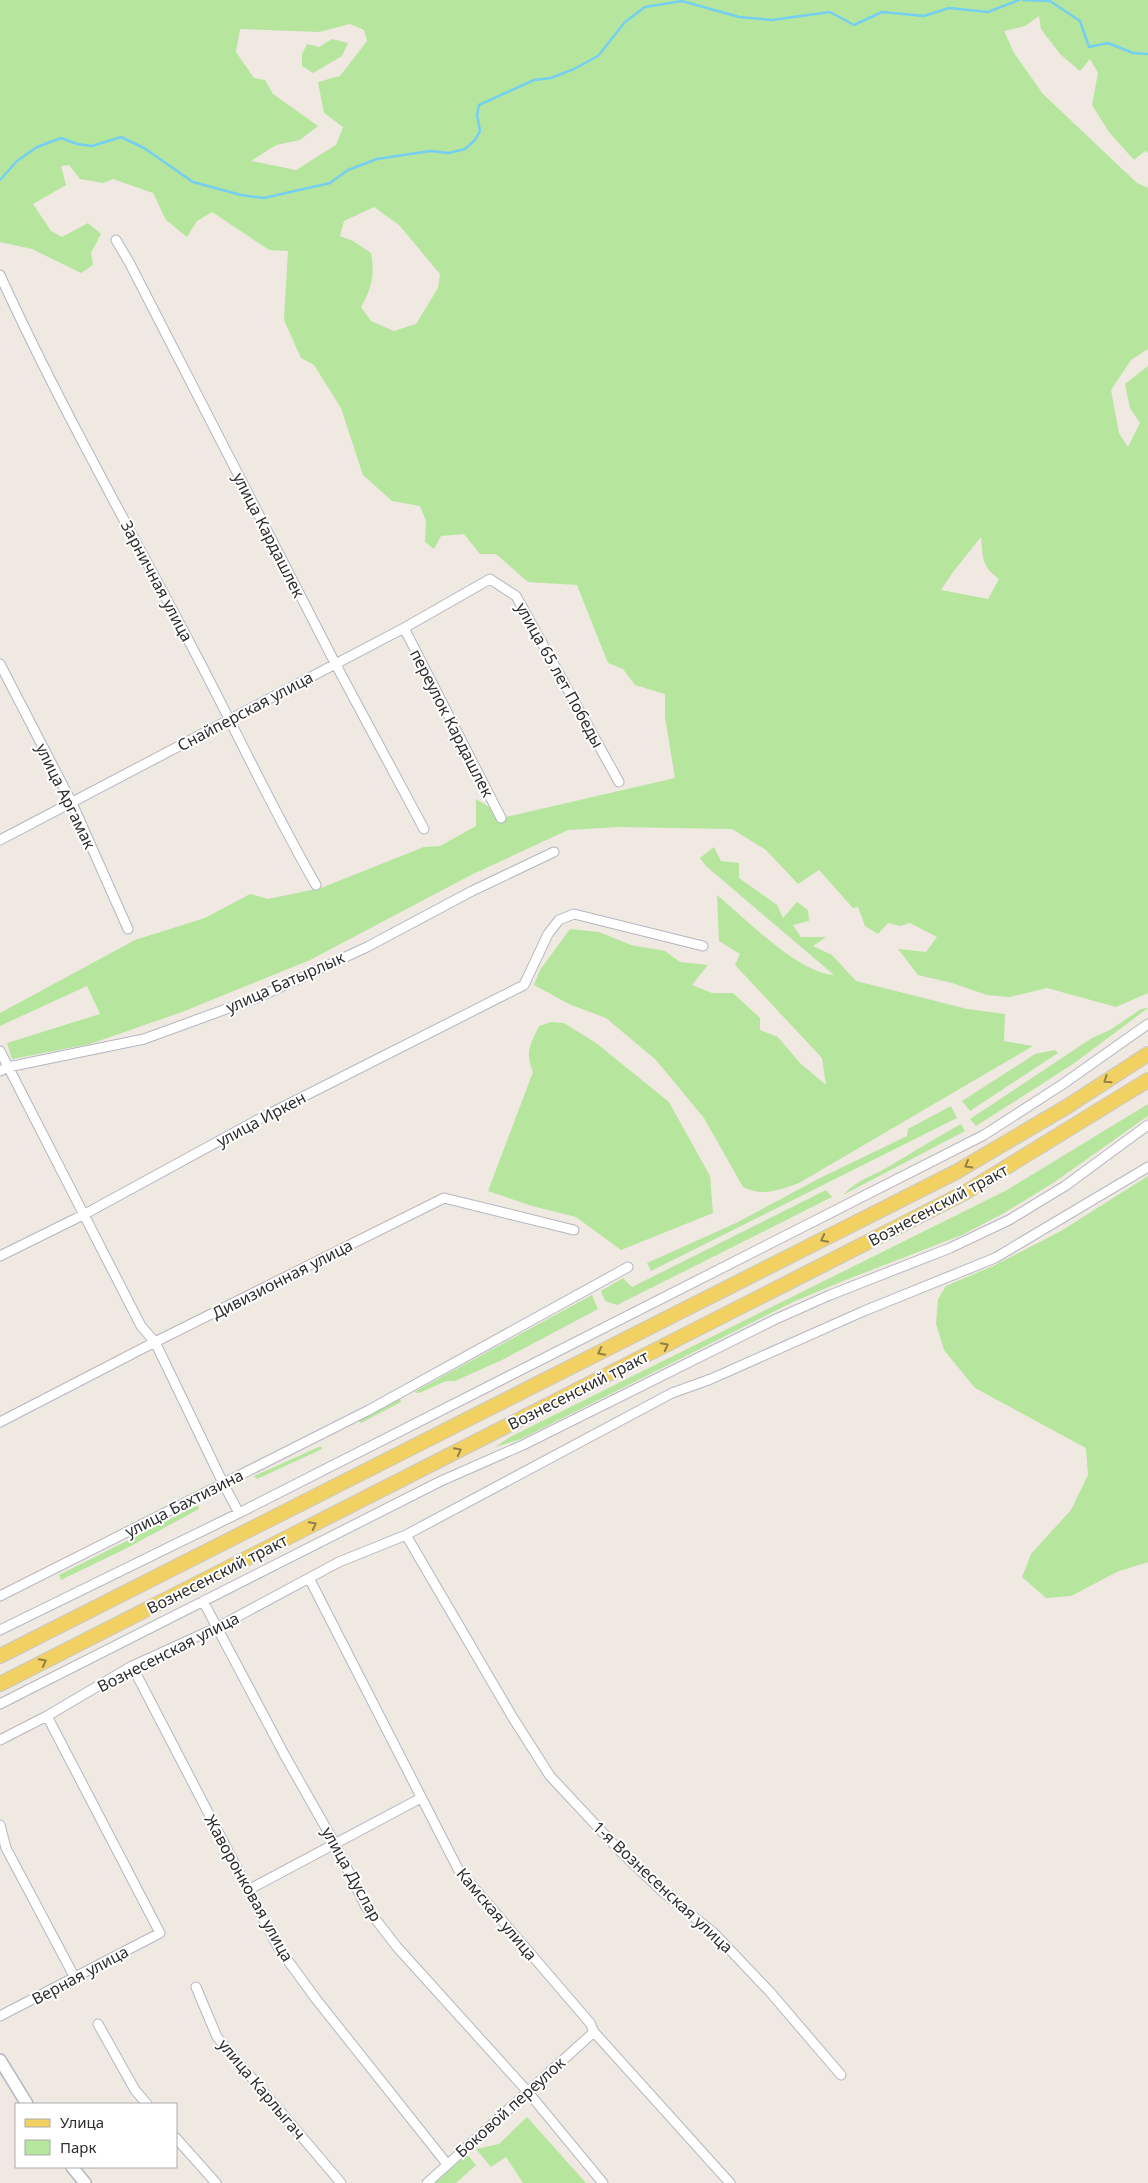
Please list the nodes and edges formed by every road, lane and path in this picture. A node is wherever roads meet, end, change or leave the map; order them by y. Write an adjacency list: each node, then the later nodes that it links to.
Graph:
1 (116, 240): 5 (street, улица Кардашлек)
2 (0, 275): 7 (street, Зарничная улица)
3 (490, 579): 4 (street, Снайперская улица); 8 (street, улица 65 лет Победы)
4 (404, 628): 5 (street, Снайперская улица); 10 (street, переулок Кардашлек)
5 (335, 663): 7 (street, Снайперская улица); 11 (street, улица Кардашлек)
6 (0, 665): 9 (street, улица Аргамак)
7 (230, 719): 9 (street, Снайперская улица); 14 (street, Зарничная улица)
8 (620, 782)
9 (72, 803): 12 (street, Снайперская улица); 15 (street, улица Аргамак)
10 (501, 818)
11 (424, 828)
12 (0, 840)
13 (554, 852): 20 (street, улица Батырлык)
14 (316, 885)
15 (128, 929)
16 (703, 946): 24 (street, улица Иркен)
17 (1148, 1024): 31 (street)
18 (0, 1051): 20 (street)
19 (1148, 1054): 38 (main road, Вознесенский тракт, one-way to 38)
20 (4, 1069): 24 (street)
21 (1148, 1080): 40 (main road, Вознесенский тракт, one-way to 21)
22 (1148, 1125): 35 (street)
23 (1148, 1168): 32 (street, Вознесенская улица)
24 (85, 1214): 26 (street, улица Иркен); 28 (street)
25 (574, 1230): 28 (street, Дивизионная улица)
26 (0, 1256)
27 (628, 1267): 30 (street, улица Бахтизина)
28 (155, 1342): 29 (street, Дивизионная улица); 30 (street)
29 (0, 1422)
30 (223, 1483): 31 (street); 34 (street, улица Бахтизина)
31 (239, 1513): 37 (street)
32 (406, 1535): 33 (street, Вознесенская улица); 54 (street, 1-я Вознесенская улица)
33 (309, 1578): 36 (street, Вознесенская улица); 44 (street, Камская улица)
34 (0, 1596)
35 (204, 1601): 36 (street, улица Дуслар); 41 (street)
36 (218, 1627): 39 (street, Вознесенская улица); 46 (street, улица Дуслар)
37 (0, 1630)
38 (0, 1656)
39 (132, 1666): 42 (street, Вознесенская улица); 47 (street, Жаворонковая улица)
40 (0, 1684)
41 (0, 1704)
42 (47, 1716): 43 (street, Вознесенская улица); 48 (street, Верная улица)
43 (0, 1740)
44 (421, 1798): 46 (street); 52 (street, Камская улица)
45 (0, 1825): 48 (street)
46 (335, 1844): 47 (street); 55 (street, улица Дуслар)
47 (248, 1890): 59 (street, Жаворонковая улица)
48 (76, 1978): 50 (street, Верная улица)
49 (196, 1987): 63 (street, улица Карлыгач)
50 (0, 2016)
51 (98, 2024): 57 (street)
52 (594, 2032): 55 (street, Боковой переулок); 66 (street, Камская улица)
53 (0, 2060): 56 (street)
54 (841, 2075)
55 (528, 2092): 59 (street, Боковой переулок); 65 (street, улица Дуслар)
56 (26, 2103)
57 (146, 2103)
58 (178, 2140): 62 (street)
59 (447, 2164): 64 (street, Боковой переулок)
60 (73, 2168): 61 (street)
61 (85, 2183)
62 (216, 2183)
63 (341, 2183)
64 (427, 2183)
65 (603, 2183)
66 (730, 2183)

